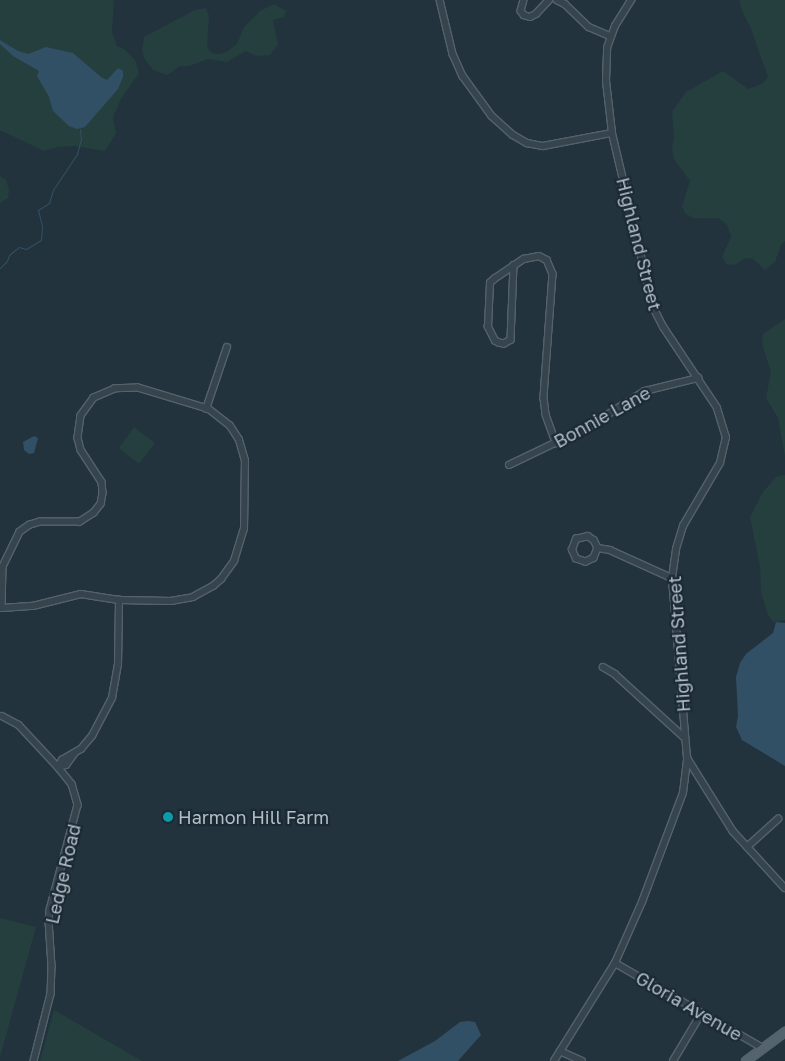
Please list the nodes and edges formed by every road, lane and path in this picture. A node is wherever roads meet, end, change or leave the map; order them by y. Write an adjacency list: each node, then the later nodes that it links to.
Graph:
1 (440, 0): 7 (street)
2 (524, 0): 3 (street)
3 (549, 0)
4 (557, 0): 6 (street)
5 (631, 0): 6 (street, Highland Street)
6 (610, 36): 7 (street, Highland Street)
7 (612, 133): 10 (street, Highland Street)
8 (514, 265): 8 (street); 12 (street)
9 (227, 347): 11 (street)
10 (698, 378): 12 (street, Bonnie Lane); 15 (street, Highland Street)
11 (206, 408): 16 (street); 17 (street)
12 (556, 443): 13 (street, Bonnie Lane)
13 (509, 465)
14 (598, 548): 14 (street); 15 (street)
15 (672, 578): 21 (street, Highland Street)
16 (119, 600): 17 (street); 23 (street)
17 (1, 608)
18 (602, 667): 21 (street)
19 (0, 709): 20 (street, Ledge Road)
20 (1, 717): 23 (street, Ledge Road)
21 (684, 737): 22 (street, Highland Street)
22 (687, 758): 25 (street); 27 (street, Highland Street)
23 (58, 767): 32 (street, Ledge Road)
24 (778, 819): 25 (street)
25 (747, 846): 26 (street)
26 (785, 888)
27 (615, 963): 28 (street, Gloria Avenue); 31 (street, Highland Street)
28 (701, 1014): 30 (street, Gloria Avenue); 35 (street)
29 (785, 1032): 30 (main road)
30 (762, 1048): 36 (main road)
31 (560, 1051): 33 (street, Highland Street); 34 (street)
32 (34, 1061)
33 (554, 1061)
34 (582, 1061)
35 (673, 1061)
36 (746, 1061)

